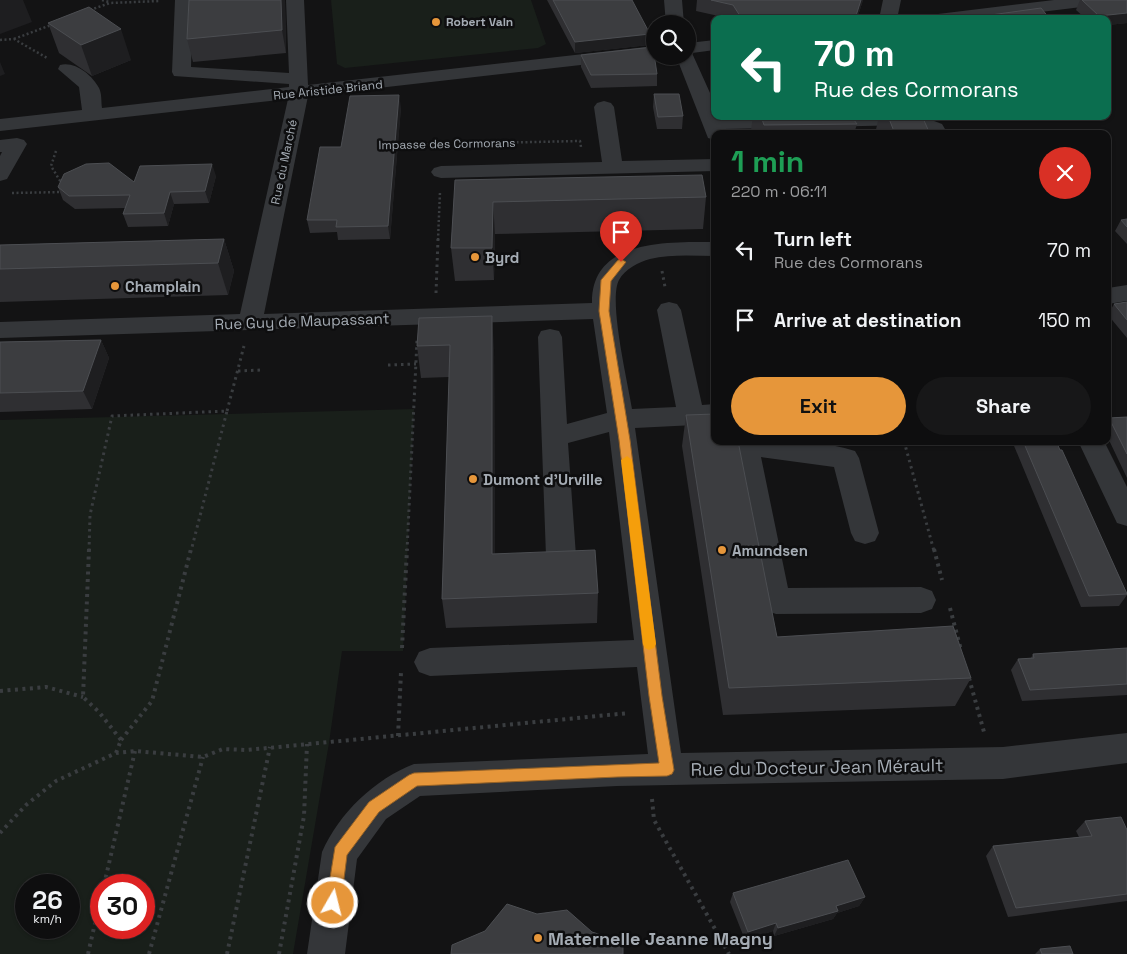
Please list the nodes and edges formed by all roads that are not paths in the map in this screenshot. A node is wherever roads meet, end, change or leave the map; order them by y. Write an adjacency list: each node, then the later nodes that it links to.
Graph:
1 (184, 0): 14 (street)
2 (296, 0): 14 (street, Rue du Marché)
3 (673, 0): 6 (street)
4 (892, 0): 7 (street)
5 (1098, 0): 8 (street)
6 (674, 15)
7 (886, 15)
8 (972, 15)
9 (711, 45): 10 (street)
10 (696, 47)
11 (646, 53): 14 (street, Rue Aristide Briand)
12 (689, 65): 20 (street)
13 (67, 70): 16 (street)
14 (298, 86): 16 (street, Rue Aristide Briand); 32 (street, Rue du Marché)
15 (604, 107): 24 (street)
16 (92, 115): 19 (street, Rue Aristide Briand)
17 (888, 120): 20 (street)
18 (913, 120): 21 (street)
19 (0, 125)
20 (714, 128)
21 (936, 130)
22 (0, 146): 26 (street)
23 (711, 165): 24 (street, Impasse des Cormorans)
24 (613, 168): 25 (street, Impasse des Cormorans)
25 (441, 172)
26 (0, 175)
27 (711, 249): 31 (street)
28 (1127, 293): 29 (street)
29 (1111, 296)
30 (669, 310): 35 (street)
31 (604, 311): 32 (street, Rue Guy de Maupassant); 36 (street)
32 (250, 322): 33 (street, Rue Guy de Maupassant)
33 (0, 330)
34 (550, 337): 37 (street)
35 (703, 415): 36 (street)
36 (621, 419): 37 (street); 45 (street)
37 (554, 437): 43 (street)
38 (745, 445): 44 (street)
39 (758, 445): 42 (street)
40 (1093, 445): 41 (street)
41 (1127, 514)
42 (865, 533)
43 (562, 556)
44 (921, 600)
45 (650, 653): 46 (street); 48 (street)
46 (411, 659)
47 (1127, 748): 48 (street, Rue du Docteur Jean Mérault)
48 (658, 770): 49 (street, Rue du Docteur Jean Mérault)
49 (326, 954)

